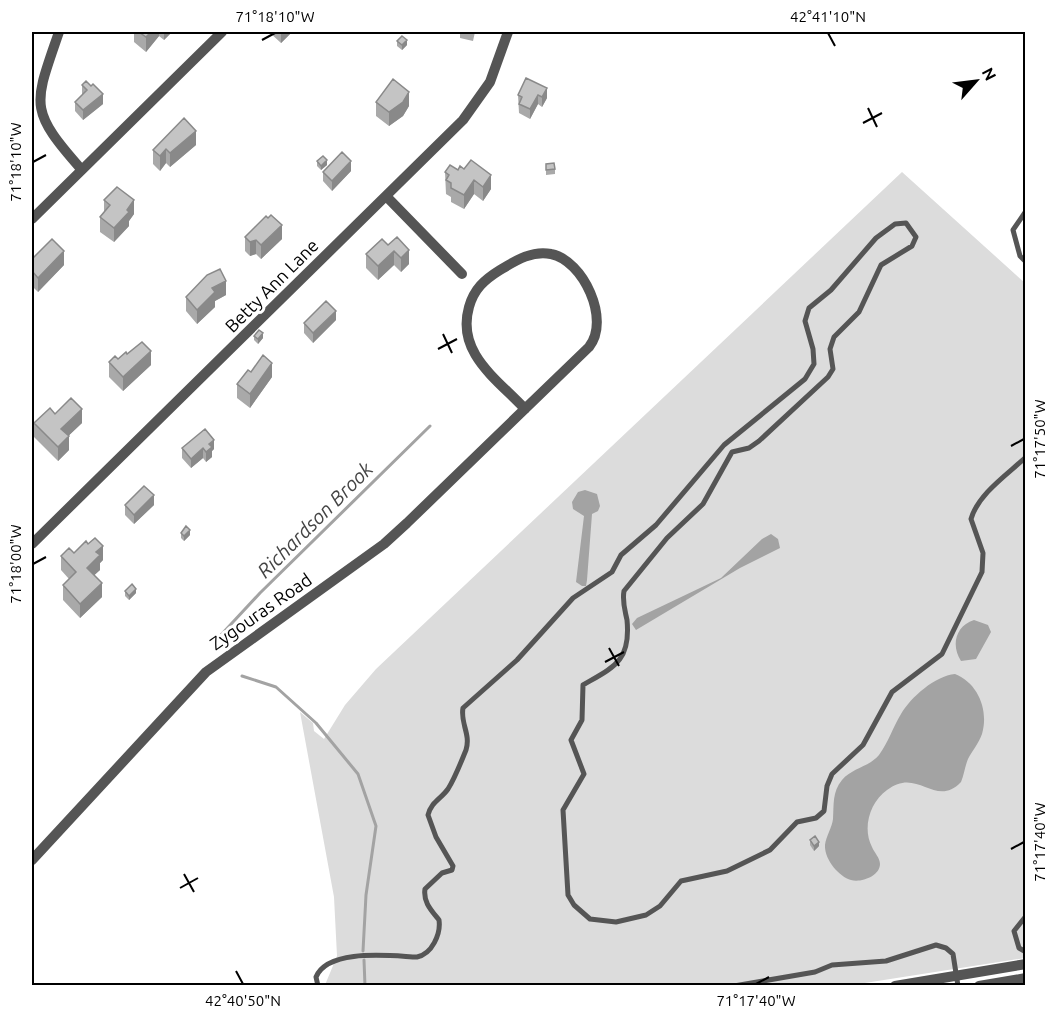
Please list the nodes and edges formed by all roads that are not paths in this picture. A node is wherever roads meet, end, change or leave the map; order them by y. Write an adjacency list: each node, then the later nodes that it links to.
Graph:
1 (59, 32): 4 (street)
2 (222, 32): 4 (street)
3 (508, 32): 5 (street, Betty Ann Lane)
4 (81, 169): 7 (street)
5 (386, 196): 9 (street); 12 (street, Betty Ann Lane)
6 (1026, 211): 8 (lane)
7 (32, 219)
8 (1026, 262)
9 (462, 274)
10 (525, 409): 10 (street, Zygouras Road); 13 (street, Zygouras Road)
11 (1026, 457): 20 (lane)
12 (32, 544)
13 (32, 860)
14 (1026, 916): 15 (lane)
15 (1026, 952)
16 (1026, 964): 18 (street)
17 (1026, 978): 22 (street)
18 (957, 981): 19 (street); 21 (lane)
19 (899, 985)
20 (318, 986)
21 (734, 986)
22 (979, 986)

